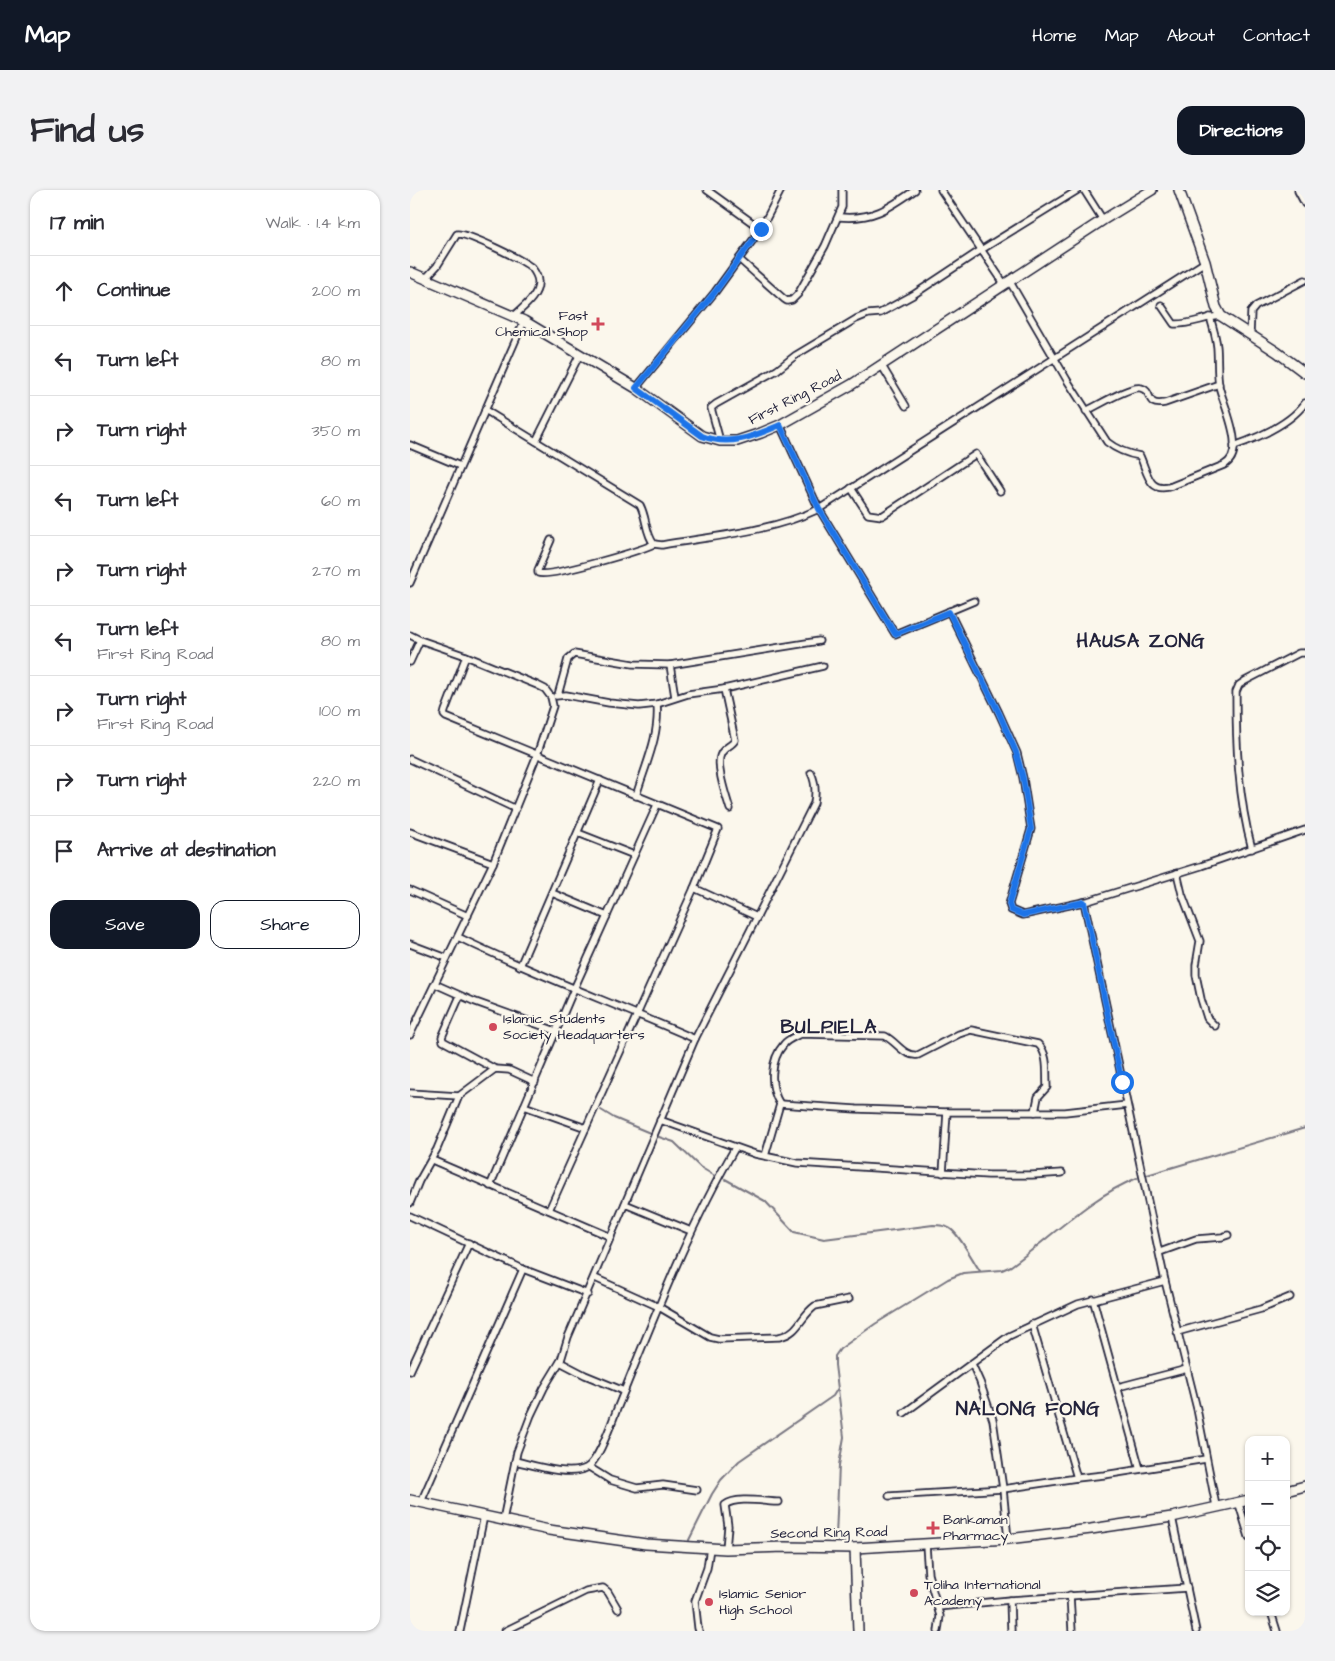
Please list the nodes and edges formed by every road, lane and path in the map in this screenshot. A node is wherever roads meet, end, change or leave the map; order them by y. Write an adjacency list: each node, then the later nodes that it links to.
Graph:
1 (707, 190): 14 (street)
2 (782, 190): 14 (street)
3 (842, 190): 12 (street)
4 (914, 190): 12 (street)
5 (941, 190): 15 (street)
6 (1078, 190): 15 (street)
7 (1084, 190): 13 (street)
8 (1152, 190): 13 (street, First Ring Road)
9 (1179, 190): 17 (street)
10 (1298, 191): 11 (street)
11 (1305, 204)
12 (839, 217): 16 (street)
13 (1103, 220): 21 (street, First Ring Road)
14 (761, 229): 16 (street)
15 (981, 250): 21 (street); 40 (street)
16 (739, 259): 33 (street)
17 (1205, 262): 24 (street); 29 (street)
18 (410, 272): 19 (street, First Ring Road)
19 (426, 278): 23 (street, First Ring Road); 23 (street)
20 (1305, 280): 27 (street)
21 (1008, 284): 29 (street); 30 (street, First Ring Road)
22 (1161, 305): 25 (street)
23 (514, 316): 26 (street, First Ring Road)
24 (1221, 316): 25 (street); 27 (street)
25 (1210, 317): 32 (street)
26 (524, 321): 28 (street, First Ring Road); 36 (street)
27 (1250, 335): 31 (street)
28 (580, 354): 33 (street, First Ring Road); 39 (street)
29 (1054, 360): 37 (street); 44 (street)
30 (882, 366): 35 (street); 38 (street, First Ring Road)
31 (1305, 373)
32 (1219, 384): 37 (street); 42 (street)
33 (636, 388): 40 (street, First Ring Road)
34 (1305, 403): 42 (street)
35 (906, 406)
36 (485, 410): 39 (street); 43 (street)
37 (1086, 411): 42 (street)
38 (780, 425): 40 (street, First Ring Road); 46 (street)
39 (536, 441): 48 (street)
40 (720, 441)
41 (410, 445): 43 (street)
42 (1234, 446)
43 (460, 466): 49 (street)
44 (851, 488): 45 (street); 46 (street)
45 (1000, 491)
46 (819, 509): 48 (street); 51 (street)
47 (551, 540): 48 (street)
48 (654, 544)
49 (410, 583)
50 (974, 601): 51 (street)
51 (949, 612): 83 (street)
52 (410, 635): 53 (street)
53 (420, 640): 56 (street); 57 (street)
54 (819, 641): 58 (street)
55 (1305, 654): 76 (street)
56 (466, 656): 62 (street); 65 (street)
57 (410, 662)
58 (670, 665): 61 (street); 63 (street)
59 (823, 666): 60 (street)
60 (724, 689): 63 (street); 72 (street)
61 (558, 695): 62 (street); 64 (street)
62 (551, 697): 65 (street)
63 (675, 697): 64 (street)
64 (656, 704): 69 (street)
65 (537, 755): 68 (street); 71 (street)
66 (410, 759): 71 (street)
67 (811, 773): 86 (street)
68 (600, 780): 69 (street); 75 (street)
69 (636, 796): 70 (street)
70 (657, 804): 77 (street); 80 (street)
71 (516, 809): 78 (street)
72 (730, 809)
73 (1305, 830): 76 (street)
74 (410, 832): 78 (street)
75 (578, 833): 77 (street); 82 (street)
76 (1252, 849): 79 (street)
77 (634, 856): 85 (street)
78 (493, 863): 84 (street)
79 (1177, 873): 83 (street); 95 (street)
80 (694, 888): 86 (street); 94 (street)
81 (410, 890): 84 (street)
82 (552, 893): 85 (street); 90 (street)
83 (1084, 902): 104 (street)
84 (468, 916): 87 (street)
85 (607, 916): 92 (street)
86 (757, 917): 98 (street)
87 (458, 937): 89 (street); 90 (street)
88 (410, 944): 89 (street)
89 (448, 958): 91 (street)
90 (520, 966): 92 (street)
91 (435, 984): 93 (street); 97 (street)
92 (574, 990): 94 (street); 96 (street)
93 (460, 996): 96 (street); 99 (street)
94 (637, 1014): 98 (street); 109 (street)
95 (1214, 1026)
96 (556, 1031): 100 (street)
97 (410, 1034)
98 (695, 1039): 108 (street)
99 (495, 1068): 100 (street); 102 (street)
100 (535, 1082): 105 (street)
101 (410, 1094): 102 (street)
102 (459, 1096): 112 (street)
103 (780, 1104): 106 (street); 107 (street); 111 (street)
104 (1127, 1105): 107 (street); 124 (street)
105 (524, 1106): 109 (street); 115 (street)
106 (947, 1112): 107 (street); 113 (street)
107 (1035, 1112)
108 (660, 1120): 110 (street); 117 (street)
109 (586, 1128): 118 (street)
110 (735, 1148): 111 (street); 120 (street)
111 (765, 1156): 113 (street)
112 (432, 1160): 115 (street); 116 (street)
113 (943, 1173): 114 (street)
114 (1062, 1173)
115 (490, 1186): 118 (street)
116 (410, 1203)
117 (625, 1204): 120 (street); 122 (street)
118 (548, 1210): 122 (street)
119 (410, 1216): 123 (street)
120 (692, 1231): 132 (street)
121 (1228, 1235): 124 (street)
122 (611, 1237): 126 (street)
123 (469, 1243): 125 (street); 138 (street)
124 (1160, 1252): 127 (street)
125 (523, 1268): 128 (street); 154 (street)
126 (594, 1278): 128 (street); 132 (street)
127 (1165, 1281): 131 (street); 134 (street)
128 (588, 1294): 135 (street)
129 (1290, 1297): 134 (street)
130 (850, 1299): 132 (street)
131 (1093, 1299): 133 (street); 139 (street)
132 (659, 1307): 140 (street)
133 (1032, 1324): 136 (street); 146 (street)
134 (1177, 1332): 137 (street)
135 (560, 1362): 140 (street); 143 (street)
136 (972, 1364): 141 (street); 148 (street)
137 (1187, 1369): 139 (street); 142 (street)
138 (410, 1371)
139 (1118, 1387): 145 (street)
140 (624, 1391): 144 (street)
141 (904, 1413)
142 (1206, 1459): 145 (street); 157 (street)
143 (515, 1461): 144 (street); 160 (street)
144 (589, 1467): 150 (street)
145 (1140, 1469): 146 (street)
146 (1077, 1478): 148 (street)
147 (1305, 1486): 149 (street)
148 (1003, 1489): 151 (street); 162 (street)
149 (1290, 1489)
150 (697, 1490)
151 (889, 1496)
152 (410, 1500): 154 (street, Second Ring Road)
153 (1245, 1501): 156 (street, Second Ring Road)
154 (421, 1502): 158 (street, Second Ring Road)
155 (779, 1502): 166 (street)
156 (1238, 1502): 157 (street, Second Ring Road); 161 (street)
157 (1216, 1506): 159 (street, Second Ring Road)
158 (484, 1516): 160 (street, Second Ring Road); 173 (street)
159 (1172, 1517): 162 (street, Second Ring Road); 167 (street)
160 (502, 1520): 164 (street, Second Ring Road)
161 (1246, 1526)
162 (1008, 1539): 163 (street, Second Ring Road)
163 (926, 1545): 165 (street, Second Ring Road); 170 (street)
164 (710, 1548): 166 (street, Second Ring Road); 175 (street)
165 (855, 1548): 166 (street, Second Ring Road); 176 (street)
166 (726, 1549)
167 (1187, 1588): 168 (street); 180 (street)
168 (1070, 1596): 169 (street); 179 (street)
169 (1010, 1600): 170 (street); 178 (street)
170 (938, 1607): 177 (street)
171 (618, 1610): 174 (street)
172 (1272, 1616): 181 (street)
173 (460, 1631)
174 (505, 1631)
175 (699, 1631)
176 (858, 1631)
177 (938, 1631)
178 (1011, 1631)
179 (1072, 1631)
180 (1196, 1631)
181 (1277, 1631)

